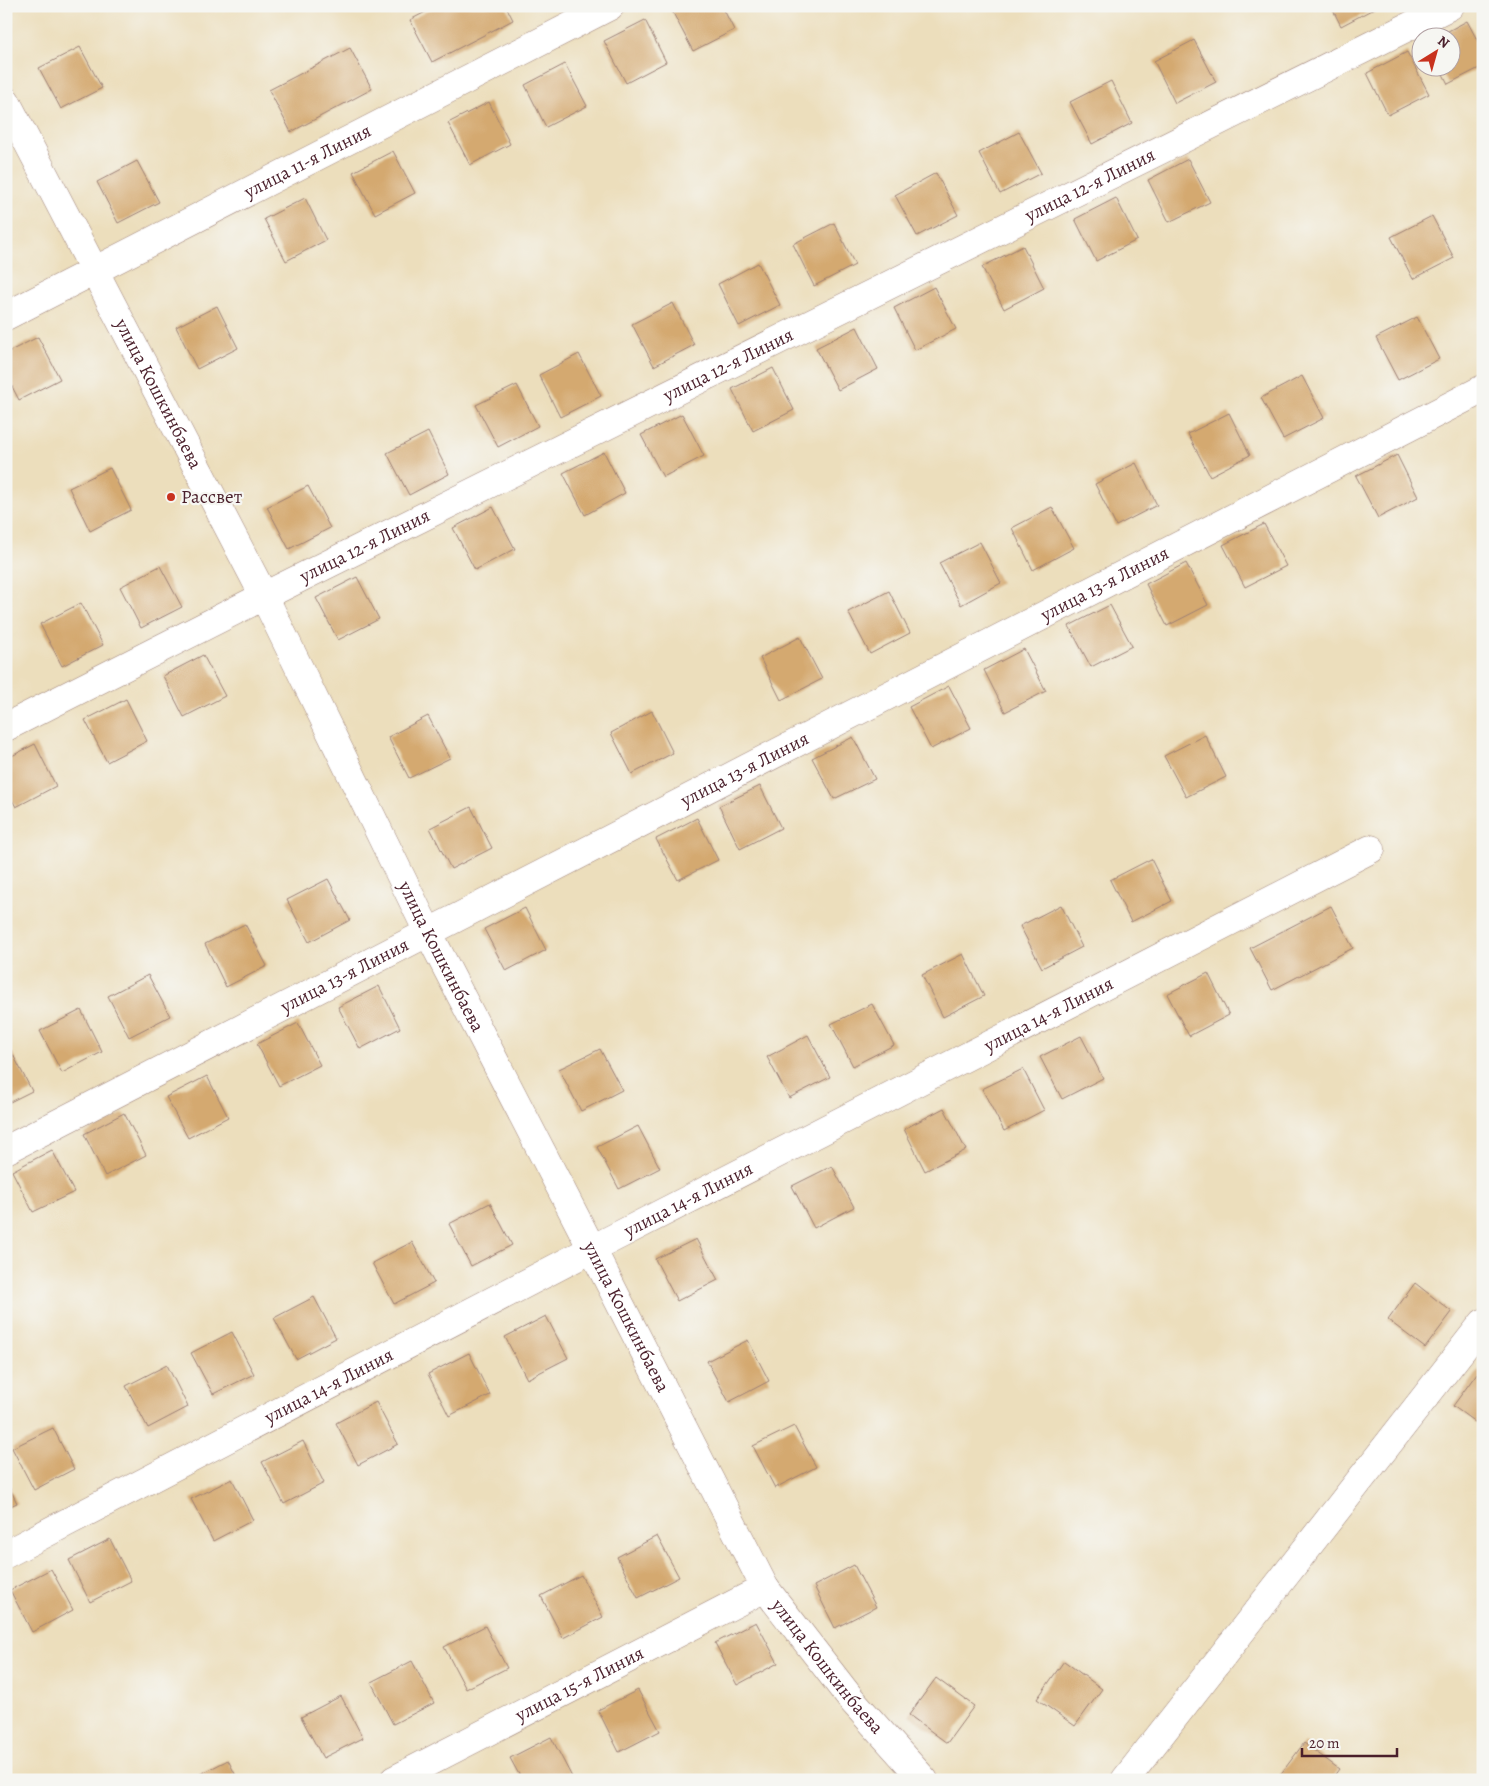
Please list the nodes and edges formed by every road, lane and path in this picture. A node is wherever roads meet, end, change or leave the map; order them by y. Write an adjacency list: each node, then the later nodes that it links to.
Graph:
1 (610, 6): 4 (street, улица 11-я Линия)
2 (1450, 6): 7 (street, улица 12-я Линия)
3 (6, 101): 4 (street, улица Кошкинбаева)
4 (94, 271): 5 (street, улица 11-я Линия); 7 (street, улица Кошкинбаева)
5 (6, 316)
6 (1483, 389): 10 (street, улица 13-я Линия)
7 (264, 596): 8 (street, улица 12-я Линия); 10 (street, улица Кошкинбаева)
8 (6, 727)
9 (1371, 848): 12 (street, улица 14-я Линия)
10 (428, 932): 11 (street, улица 13-я Линия); 12 (street, улица Кошкинбаева)
11 (6, 1150)
12 (592, 1249): 14 (street, улица 14-я Линия); 15 (street, улица Кошкинбаева)
13 (1483, 1324): 18 (street)
14 (6, 1554)
15 (765, 1588): 16 (street, улица 15-я Линия); 17 (street, улица Кошкинбаева)
16 (394, 1780)
17 (924, 1780)
18 (1125, 1780)

